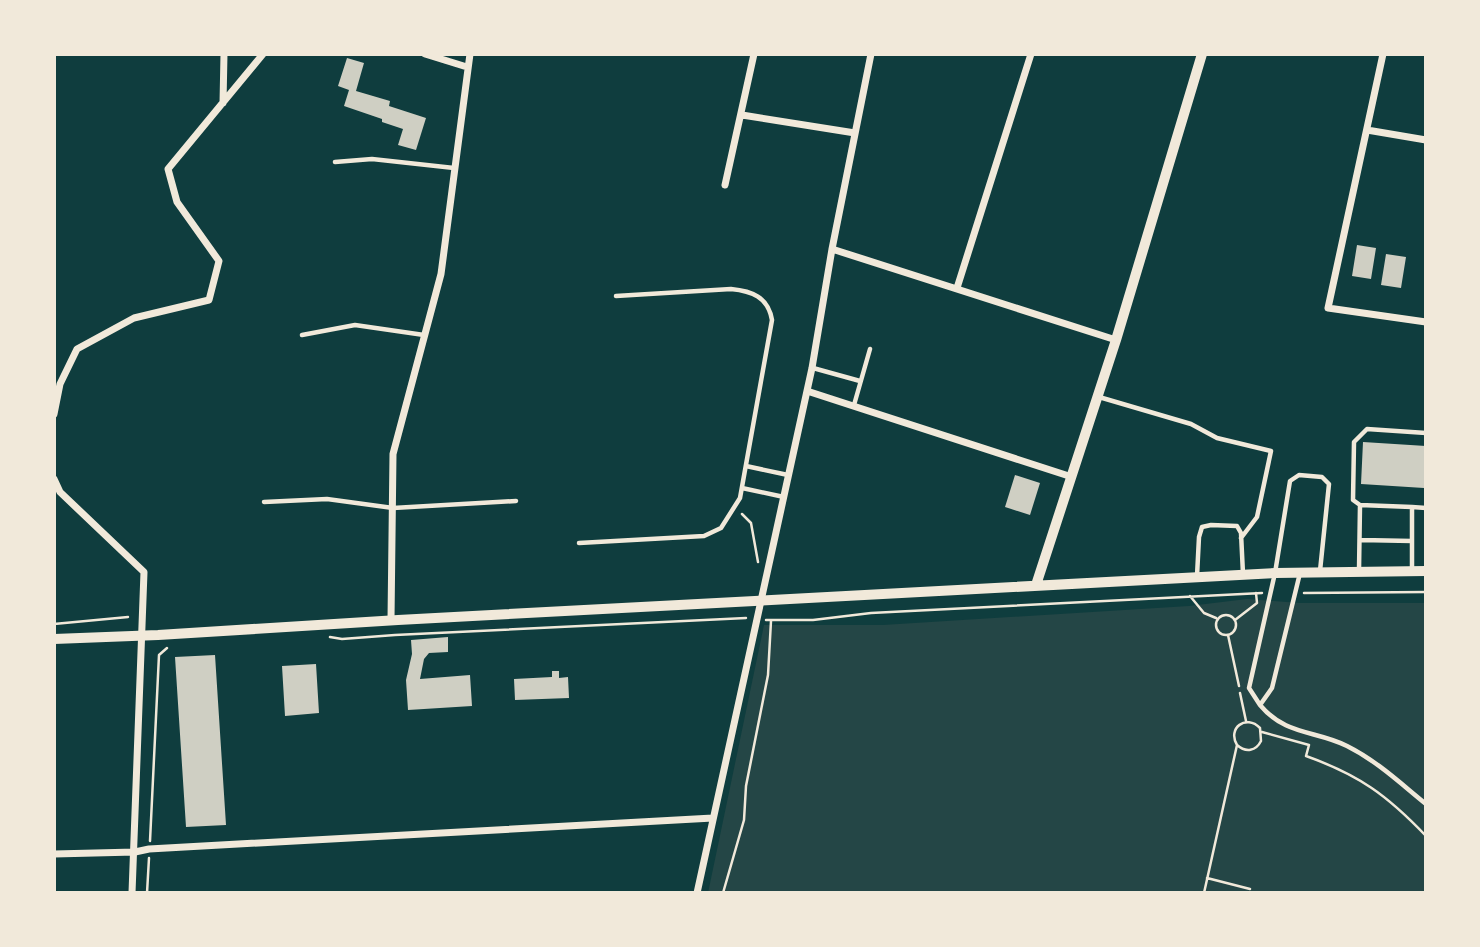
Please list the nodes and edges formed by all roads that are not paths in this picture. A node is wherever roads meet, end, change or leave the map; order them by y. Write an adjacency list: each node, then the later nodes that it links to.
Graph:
1 (224, 54): 11 (street)
2 (263, 54): 11 (street)
3 (425, 54): 10 (street)
4 (470, 54): 10 (street)
5 (754, 54): 12 (street)
6 (872, 54): 14 (street)
7 (1031, 54): 20 (street)
8 (1202, 54): 25 (street)
9 (1383, 54): 13 (street)
10 (467, 67): 17 (street)
11 (223, 104): 32 (street)
12 (742, 115): 14 (street); 18 (street)
13 (1367, 130): 15 (street); 22 (street)
14 (855, 134): 19 (street)
15 (1426, 140)
16 (335, 162): 17 (lane)
17 (454, 168): 24 (street)
18 (725, 185)
19 (832, 248): 20 (street); 27 (street)
20 (957, 288): 25 (street)
21 (616, 296): 34 (lane)
22 (1426, 322)
23 (302, 335): 24 (lane)
24 (425, 335): 44 (street)
25 (1116, 340): 30 (street)
26 (870, 349): 28 (lane)
27 (812, 368): 28 (lane); 29 (street)
28 (860, 381): 31 (lane)
29 (807, 391): 31 (street); 35 (street)
30 (1098, 396): 36 (street); 46 (lane)
31 (854, 405): 36 (street)
32 (54, 414)
33 (1426, 433): 42 (lane)
34 (746, 466): 35 (lane); 38 (lane)
35 (789, 475): 39 (street)
36 (1072, 477): 58 (street)
37 (54, 479): 61 (street)
38 (742, 488): 39 (lane); 49 (lane)
39 (784, 498): 59 (street)
40 (516, 501): 44 (lane)
41 (264, 502): 44 (lane)
42 (1360, 505): 43 (lane); 47 (lane)
43 (1412, 507): 45 (lane); 48 (lane)
44 (393, 508): 60 (street)
45 (1426, 508)
46 (1241, 538): 56 (lane); 57 (lane)
47 (1361, 540): 48 (lane); 54 (lane)
48 (1412, 541): 50 (lane)
49 (579, 543)
50 (1412, 571): 51 (street); 54 (street)
51 (1426, 571)
52 (1300, 572): 53 (street); 55 (street); 63 (lane)
53 (1320, 572): 54 (street); 55 (lane)
54 (1359, 572)
55 (1275, 573): 56 (street); 63 (lane)
56 (1243, 574): 57 (street)
57 (1197, 577): 58 (street)
58 (1036, 586): 59 (street)
59 (761, 601): 60 (street); 65 (street)
60 (391, 620): 61 (street)
61 (141, 636): 62 (street); 66 (street)
62 (54, 639)
63 (1261, 705): 64 (lane)
64 (1426, 804)
65 (713, 818): 66 (street); 69 (street)
66 (135, 852): 67 (street); 68 (street)
67 (54, 854)
68 (132, 893)
69 (697, 893)

